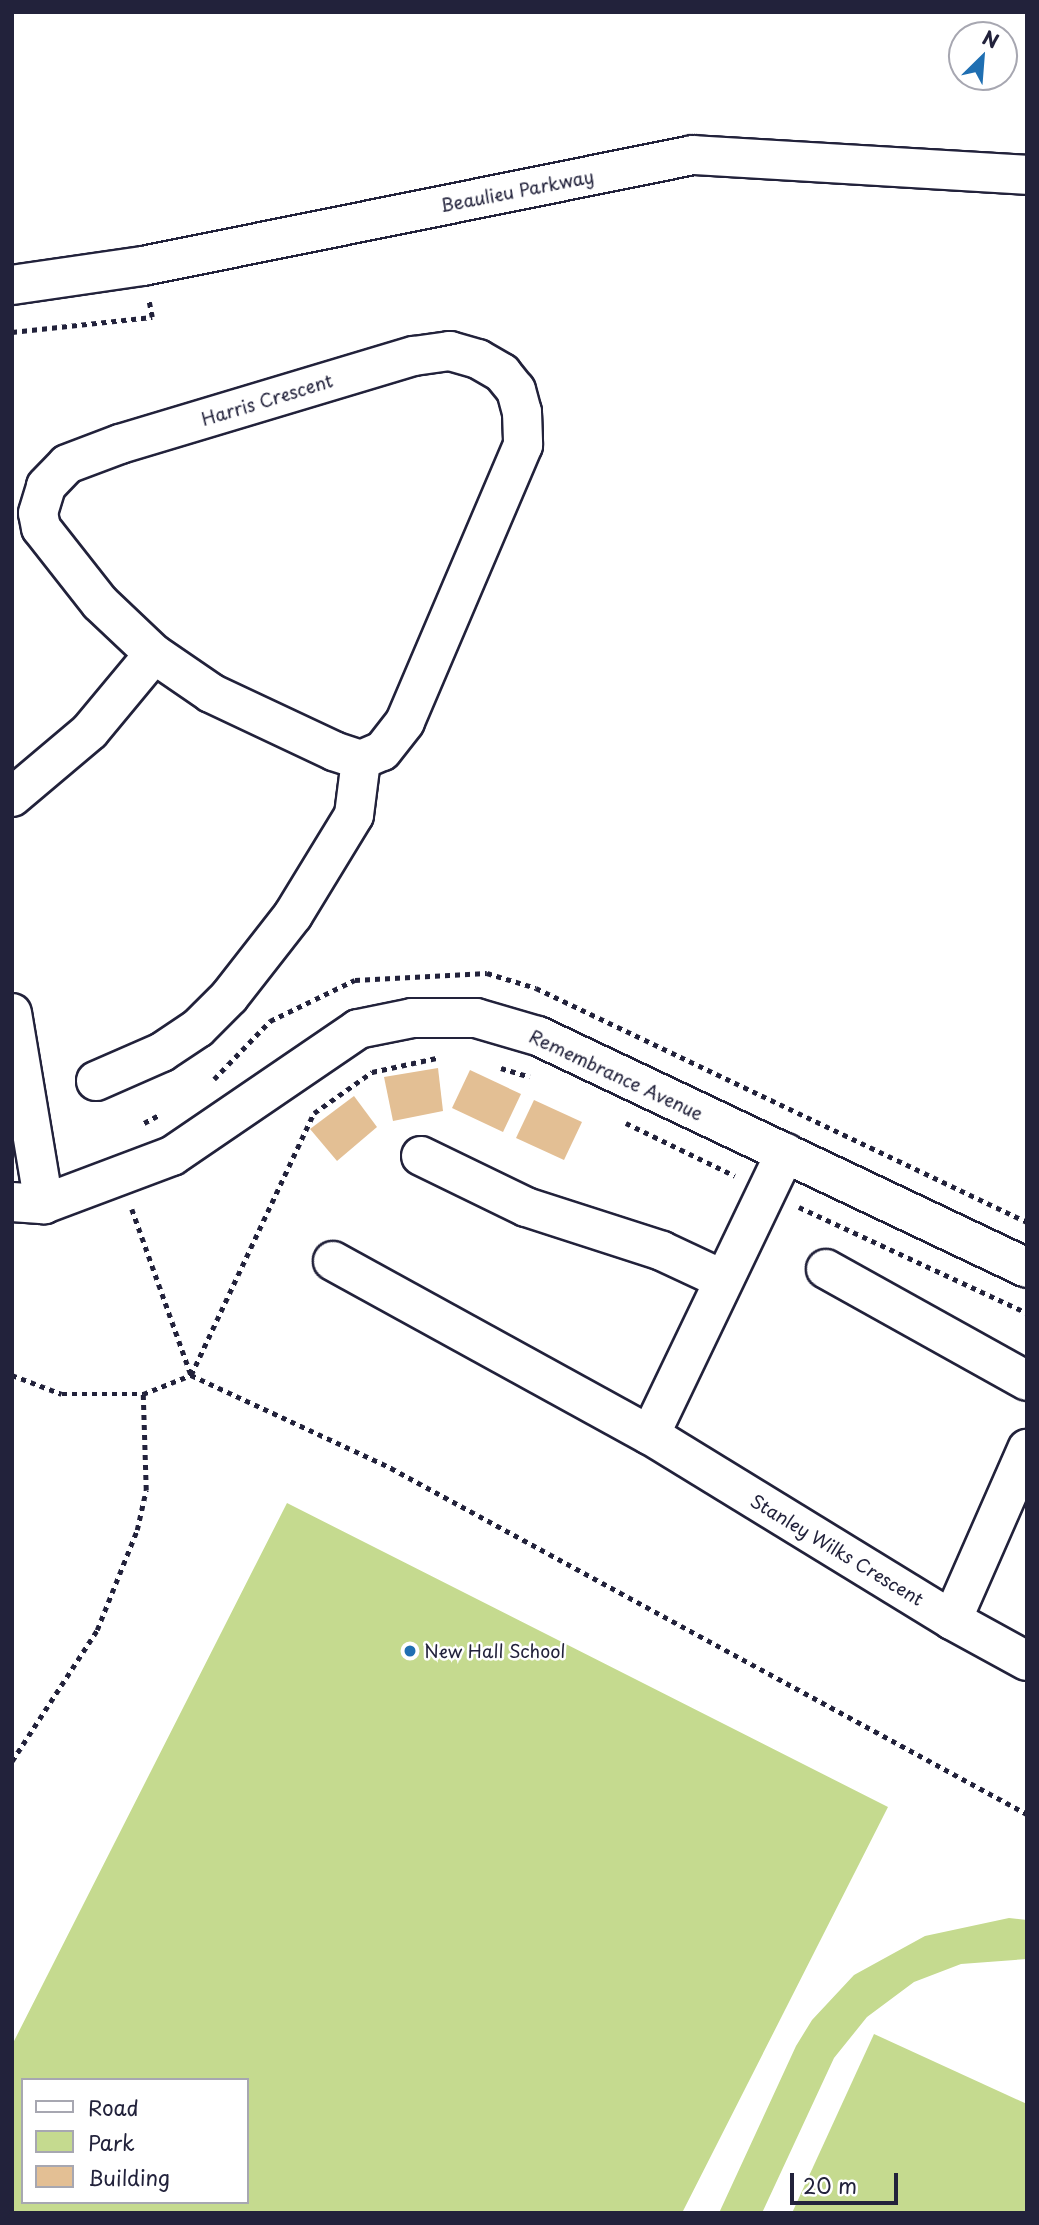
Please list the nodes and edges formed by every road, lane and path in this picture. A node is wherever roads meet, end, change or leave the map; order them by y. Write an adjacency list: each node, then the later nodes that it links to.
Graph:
1 (1027, 175): 2 (main road, Beaulieu Parkway)
2 (12, 285)
3 (25, 517): 4 (main road, Harris Crescent); 5 (main road, Harris Crescent)
4 (154, 654): 5 (main road, Harris Crescent); 6 (main road)
5 (361, 760): 8 (main road)
6 (12, 797)
7 (12, 1013): 15 (main road)
8 (96, 1081)
9 (208, 1086): 16 (path)
10 (174, 1107): 11 (path)
11 (138, 1126)
12 (785, 1153): 14 (main road, Remembrance Avenue); 18 (main road, Remembrance Avenue); 20 (main road)
13 (421, 1156): 20 (main road)
14 (120, 1175): 15 (main road, Remembrance Avenue); 22 (path)
15 (28, 1203)
16 (1027, 1222)
17 (333, 1261): 25 (main road, Stanley Wilks Crescent)
18 (1027, 1268)
19 (826, 1269): 23 (main road)
20 (724, 1280): 25 (main road)
21 (12, 1375): 24 (path)
22 (191, 1375): 24 (path); 30 (path)
23 (1027, 1381)
24 (142, 1394): 29 (path)
25 (650, 1435): 27 (main road, Stanley Wilks Crescent)
26 (1027, 1449): 27 (main road)
27 (952, 1620): 28 (main road, Stanley Wilks Crescent)
28 (1027, 1661)
29 (12, 1760)
30 (1027, 1814)

